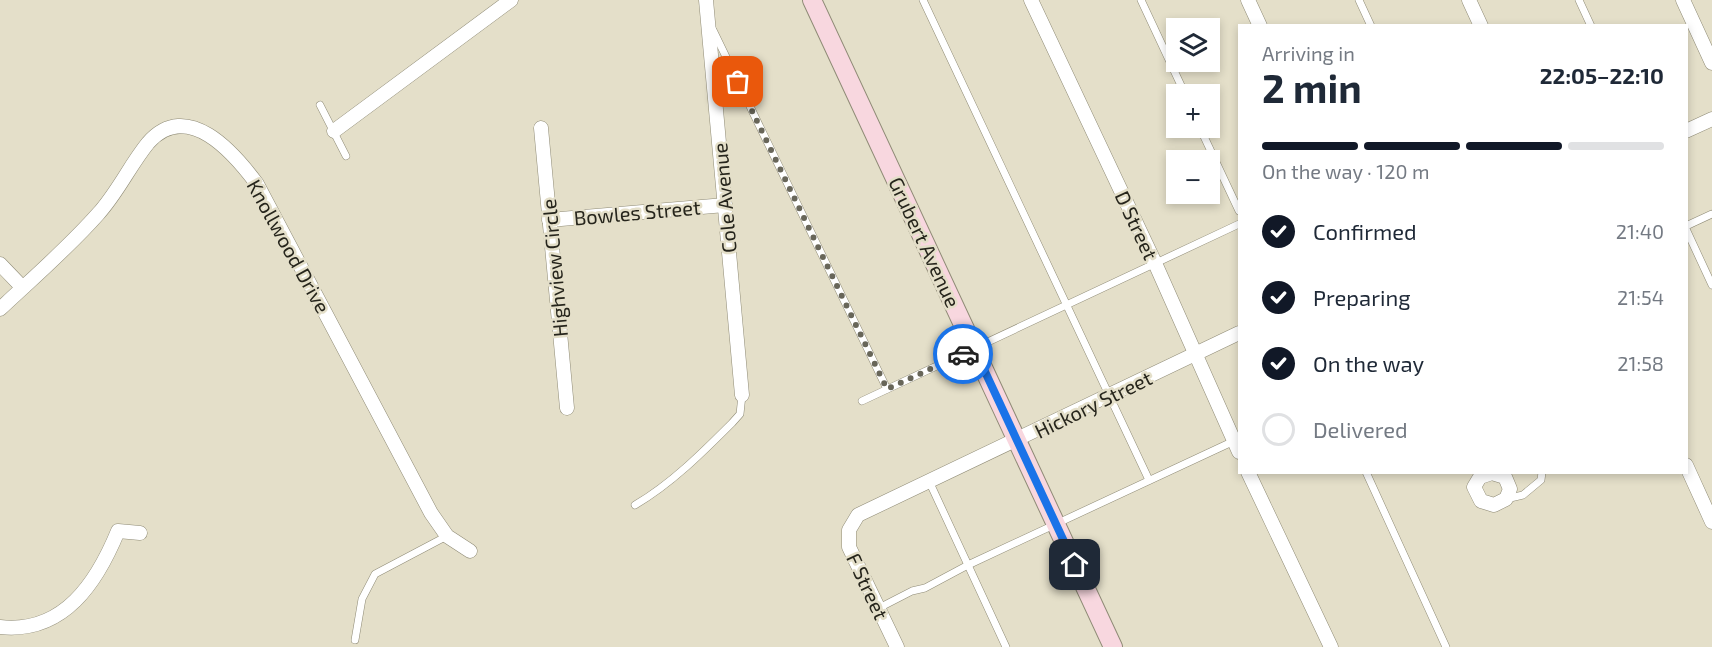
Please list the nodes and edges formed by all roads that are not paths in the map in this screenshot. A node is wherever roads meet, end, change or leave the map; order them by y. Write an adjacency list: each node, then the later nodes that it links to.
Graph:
1 (511, 0): 23 (street)
2 (706, 0): 12 (street, Cole Avenue)
3 (812, 0): 40 (street, Grubert Avenue)
4 (923, 0): 37 (lane)
5 (1031, 0): 33 (street, D Street)
6 (1141, 0): 18 (lane)
7 (1248, 0): 13 (street)
8 (1359, 0): 14 (lane)
9 (1469, 0): 15 (street)
10 (1579, 0): 16 (lane)
11 (1683, 0): 17 (street)
12 (708, 20): 26 (street, Cole Avenue); 42 (lane)
13 (1259, 24)
14 (1370, 24)
15 (1480, 24)
16 (1590, 24)
17 (1712, 63)
18 (1180, 84)
19 (320, 105): 23 (lane)
20 (1712, 119): 22 (street)
21 (542, 128): 29 (street, Highview Circle)
22 (1688, 130)
23 (334, 131): 25 (lane)
24 (1205, 138): 27 (lane)
25 (346, 156)
26 (725, 205): 29 (street, Bowles Street); 44 (street, Cole Avenue)
27 (1238, 209)
28 (1712, 214): 31 (lane)
29 (549, 220): 46 (street, Highview Circle)
30 (1238, 224): 33 (lane)
31 (1688, 227)
32 (1688, 232): 35 (lane)
33 (1155, 263): 37 (lane); 41 (street, D Street)
34 (0, 264): 36 (street)
35 (1712, 285)
36 (22, 287): 38 (street, Knollwood Drive); 65 (street, Knollwood Drive)
37 (1066, 304): 40 (lane); 43 (lane)
38 (0, 309)
39 (1238, 334): 41 (street, Hickory Street)
40 (974, 348): 42 (lane); 47 (street, Grubert Avenue)
41 (1195, 356): 43 (street, Hickory Street); 48 (street, D Street)
42 (887, 389): 45 (lane)
43 (1109, 394): 47 (street, Hickory Street); 56 (lane)
44 (742, 395): 60 (lane)
45 (862, 401)
46 (567, 408)
47 (1017, 441): 57 (street, Hickory Street); 63 (street, Grubert Avenue)
48 (1236, 447): 56 (lane)
49 (1688, 469): 61 (street)
50 (1249, 474): 74 (street)
51 (1367, 474): 75 (lane)
52 (1468, 474): 58 (street)
53 (1488, 474): 58 (street)
54 (1502, 474): 59 (street)
55 (1542, 474): 59 (lane)
56 (1149, 480): 63 (lane)
57 (929, 482): 62 (street, Hickory Street); 67 (lane)
58 (1474, 488): 59 (street)
59 (1506, 500)
60 (635, 506)
61 (1712, 522)
62 (852, 523): 68 (street, F Street)
63 (1056, 524): 67 (lane); 73 (street, Grubert Avenue)
64 (140, 533): 69 (street)
65 (447, 536): 66 (street, Knollwood Drive); 70 (lane)
66 (470, 551)
67 (968, 565): 68 (lane); 72 (lane)
68 (877, 609): 71 (street, F Street)
69 (0, 627)
70 (355, 640)
71 (897, 647)
72 (1005, 647)
73 (1113, 647)
74 (1331, 647)
75 (1446, 647)

